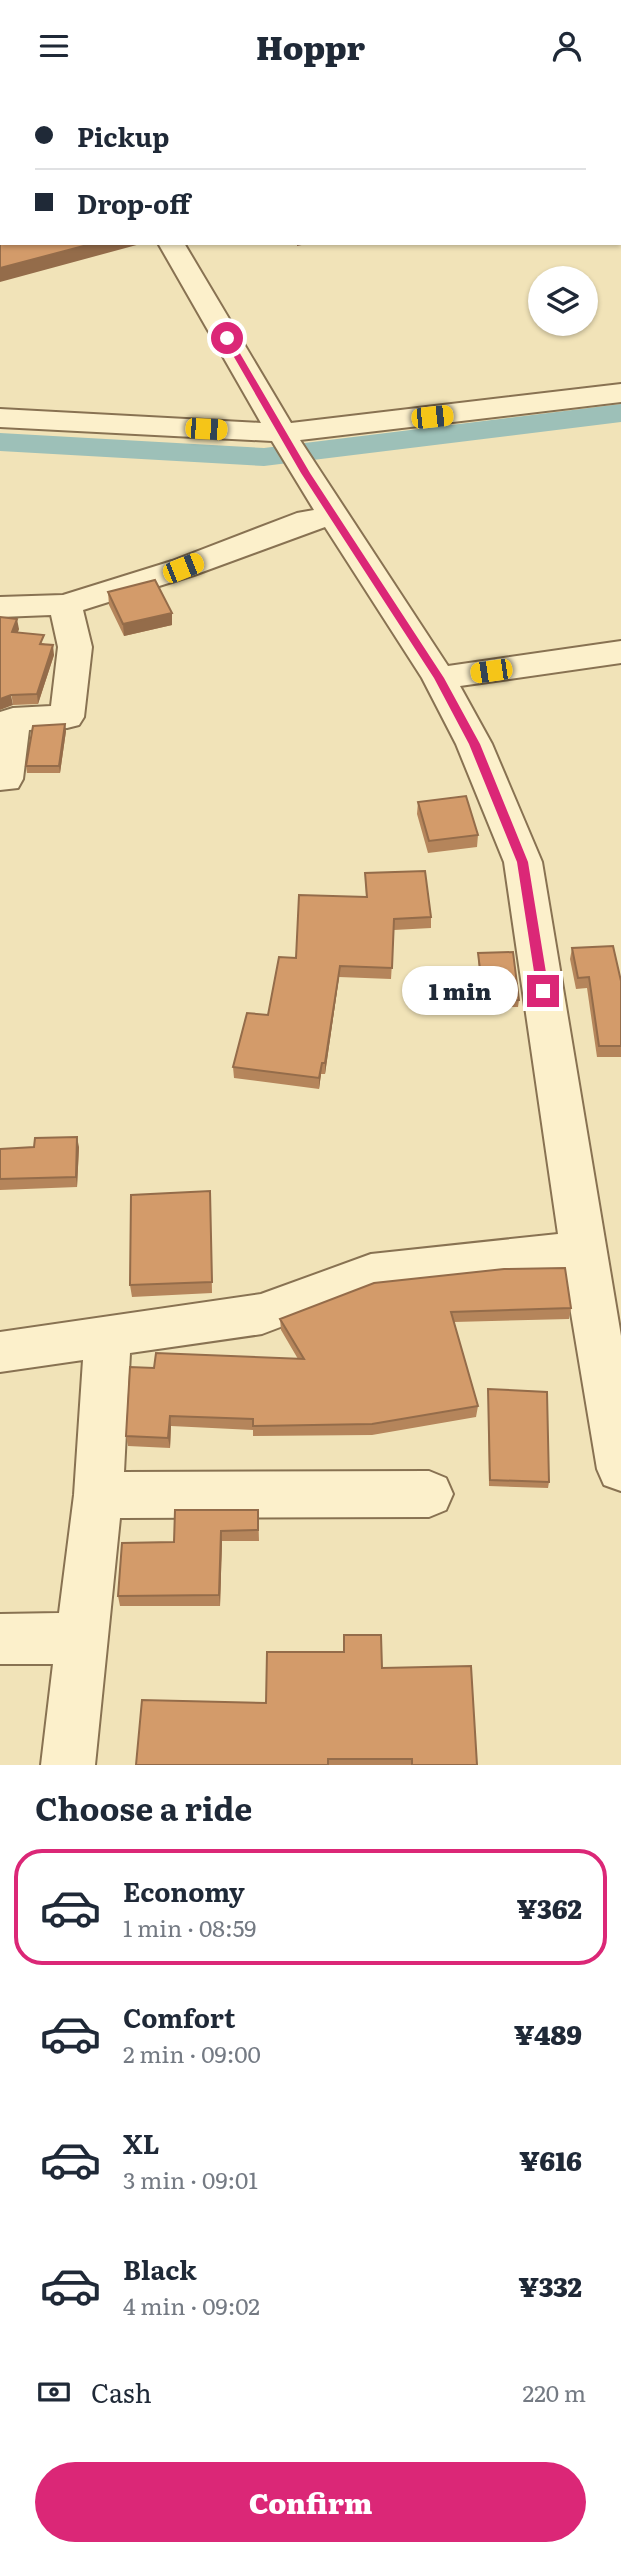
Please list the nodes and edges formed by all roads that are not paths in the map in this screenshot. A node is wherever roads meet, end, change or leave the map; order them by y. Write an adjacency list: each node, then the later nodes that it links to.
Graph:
1 (172, 245): 4 (street)
2 (621, 393): 4 (street)
3 (0, 418): 4 (street)
4 (285, 436): 5 (street)
5 (333, 516): 6 (street); 9 (street)
6 (65, 605): 7 (street); 10 (street)
7 (0, 607)
8 (621, 652): 9 (street)
9 (439, 678): 11 (street)
10 (5, 779)
11 (598, 1275): 12 (street); 14 (street)
12 (108, 1338): 13 (street); 15 (street)
13 (0, 1352)
14 (621, 1468)
15 (98, 1495): 16 (street); 17 (street)
16 (429, 1495)
17 (82, 1638): 18 (street); 19 (street)
18 (0, 1639)
19 (68, 1765)

